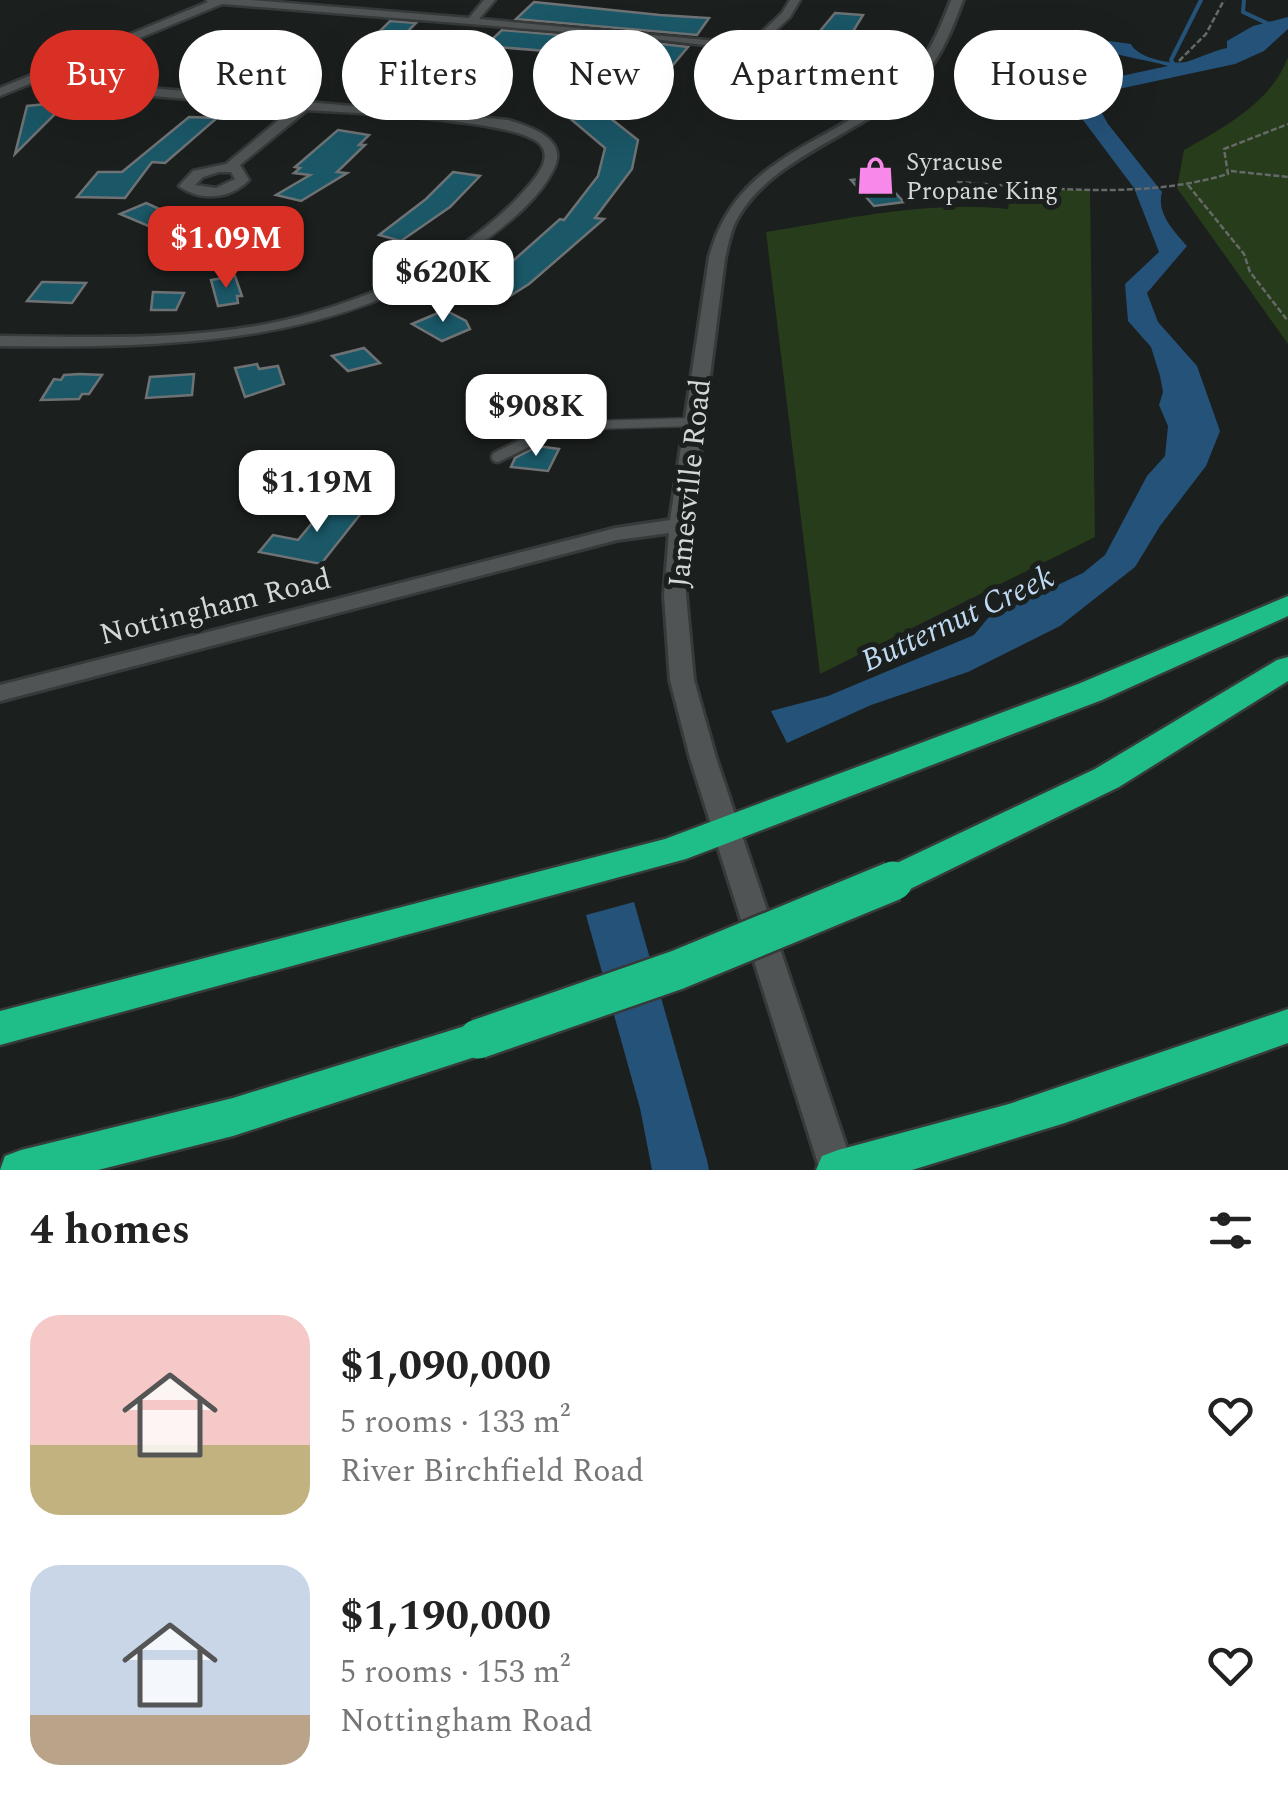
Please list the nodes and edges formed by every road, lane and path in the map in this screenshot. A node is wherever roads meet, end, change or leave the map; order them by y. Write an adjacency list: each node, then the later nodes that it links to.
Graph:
1 (210, 0): 2 (street)
2 (222, 0): 7 (street); 8 (street)
3 (490, 0): 7 (street)
4 (795, 0): 9 (street)
5 (957, 0): 11 (street, Jamesville Road)
6 (1224, 0): 12 (path)
7 (474, 20): 10 (street)
8 (156, 30)
9 (770, 30)
10 (694, 41)
11 (934, 45)
12 (1179, 61)
13 (30, 78): 14 (street)
14 (0, 92)
15 (322, 107): 25 (street)
16 (287, 120): 19 (street)
17 (863, 120): 26 (street, Jamesville Road)
18 (1288, 124): 20 (path)
19 (230, 167)
20 (1230, 171): 21 (path); 23 (path)
21 (1288, 177)
22 (957, 182): 23 (path)
23 (1187, 184): 24 (path)
24 (1288, 322)
25 (0, 341)
26 (694, 422): 27 (lane); 28 (street, Jamesville Road)
27 (496, 458)
28 (680, 526): 31 (street, Nottingham Road); 32 (street, Jamesville Road)
29 (1288, 606): 32 (highway)
30 (1288, 666): 35 (highway, bridge)
31 (0, 693)
32 (726, 831): 34 (highway); 36 (street, Jamesville Road)
33 (1288, 1026): 36 (highway)
34 (0, 1028)
35 (22, 1170)
36 (837, 1170)

